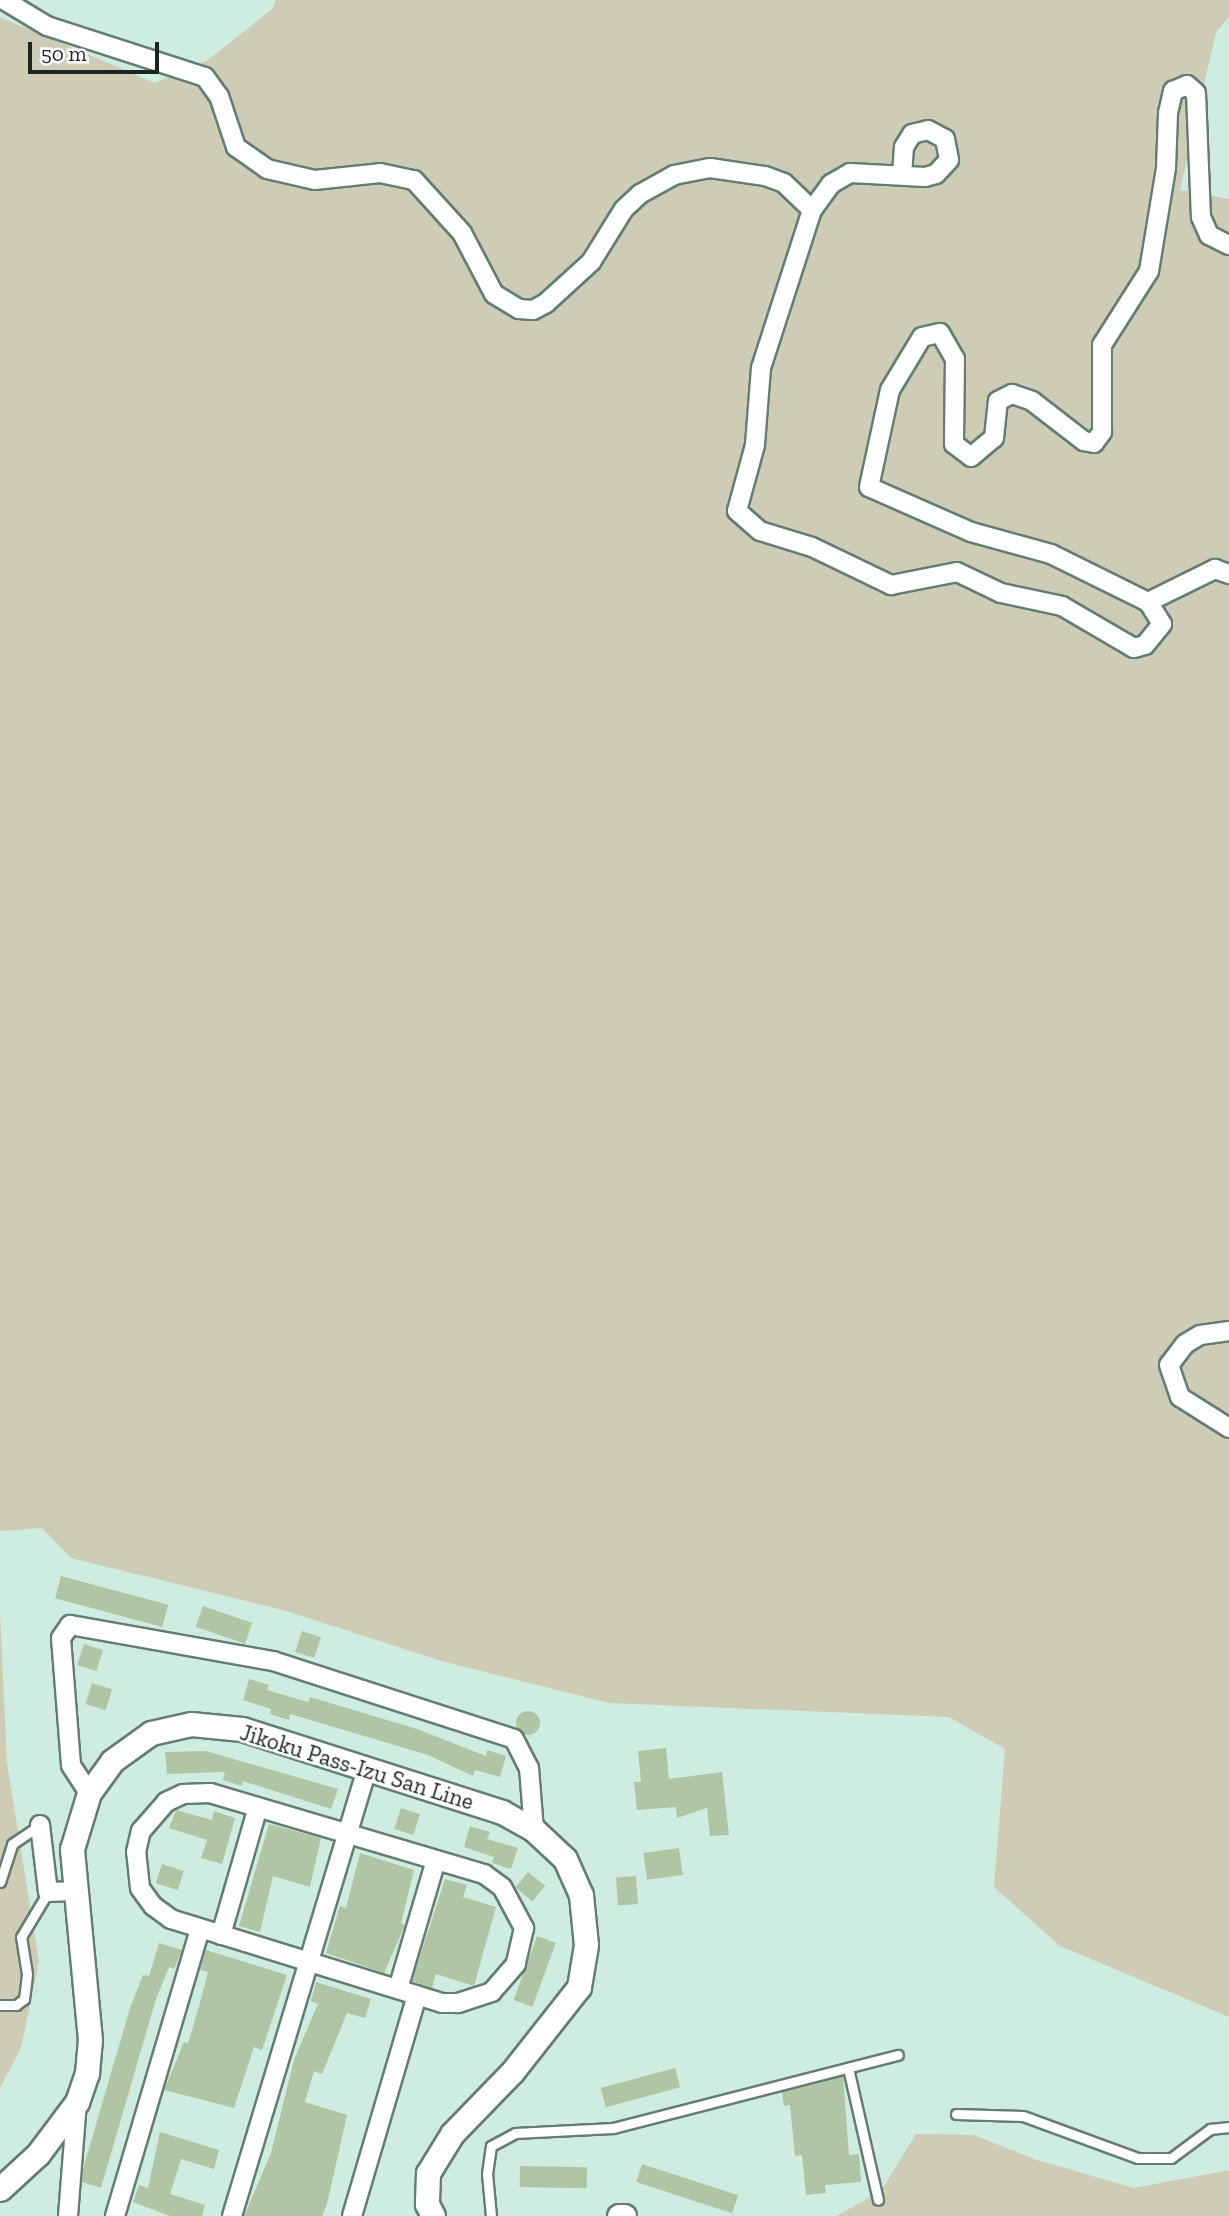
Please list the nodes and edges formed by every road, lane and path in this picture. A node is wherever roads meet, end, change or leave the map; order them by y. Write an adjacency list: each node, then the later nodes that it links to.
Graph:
1 (4, 0): 3 (street)
2 (902, 175): 3 (street)
3 (811, 210): 6 (street)
4 (1229, 245): 6 (street)
5 (1229, 574): 6 (street)
6 (1148, 602)
7 (1229, 1331): 8 (street)
8 (1229, 1428)
9 (366, 1771): 10 (main road, Jikoku Pass-Izu San Line); 13 (main road, Jikoku Pass-Izu San Line); 14 (street)
10 (89, 1793): 13 (street); 17 (main road, Jikoku Pass-Izu San Line)
11 (258, 1807): 14 (street); 19 (street); 20 (street)
12 (40, 1825): 16 (lane); 18 (street)
13 (534, 1830): 36 (main road, Jikoku Pass-Izu San Line)
14 (349, 1834): 15 (street); 21 (street)
15 (436, 1860): 22 (street); 23 (street)
16 (0, 1882)
17 (73, 1891): 18 (street); 27 (main road, Jikoku Pass-Izu San Line)
18 (48, 1892): 24 (lane)
19 (200, 1928): 20 (street); 33 (street)
20 (221, 1935): 21 (street)
21 (310, 1962): 22 (street); 34 (street)
22 (398, 1989): 23 (street)
23 (418, 1995): 35 (street)
24 (0, 2005)
25 (898, 2055): 26 (lane)
26 (848, 2068): 31 (lane); 37 (lane)
27 (77, 2102): 30 (main road, Jikoku Pass-Izu San Line); 32 (street)
28 (956, 2114): 29 (lane)
29 (1229, 2127)
30 (0, 2189)
31 (878, 2200)
32 (68, 2216)
33 (115, 2216)
34 (232, 2216)
35 (352, 2216)
36 (433, 2216)
37 (491, 2216)

